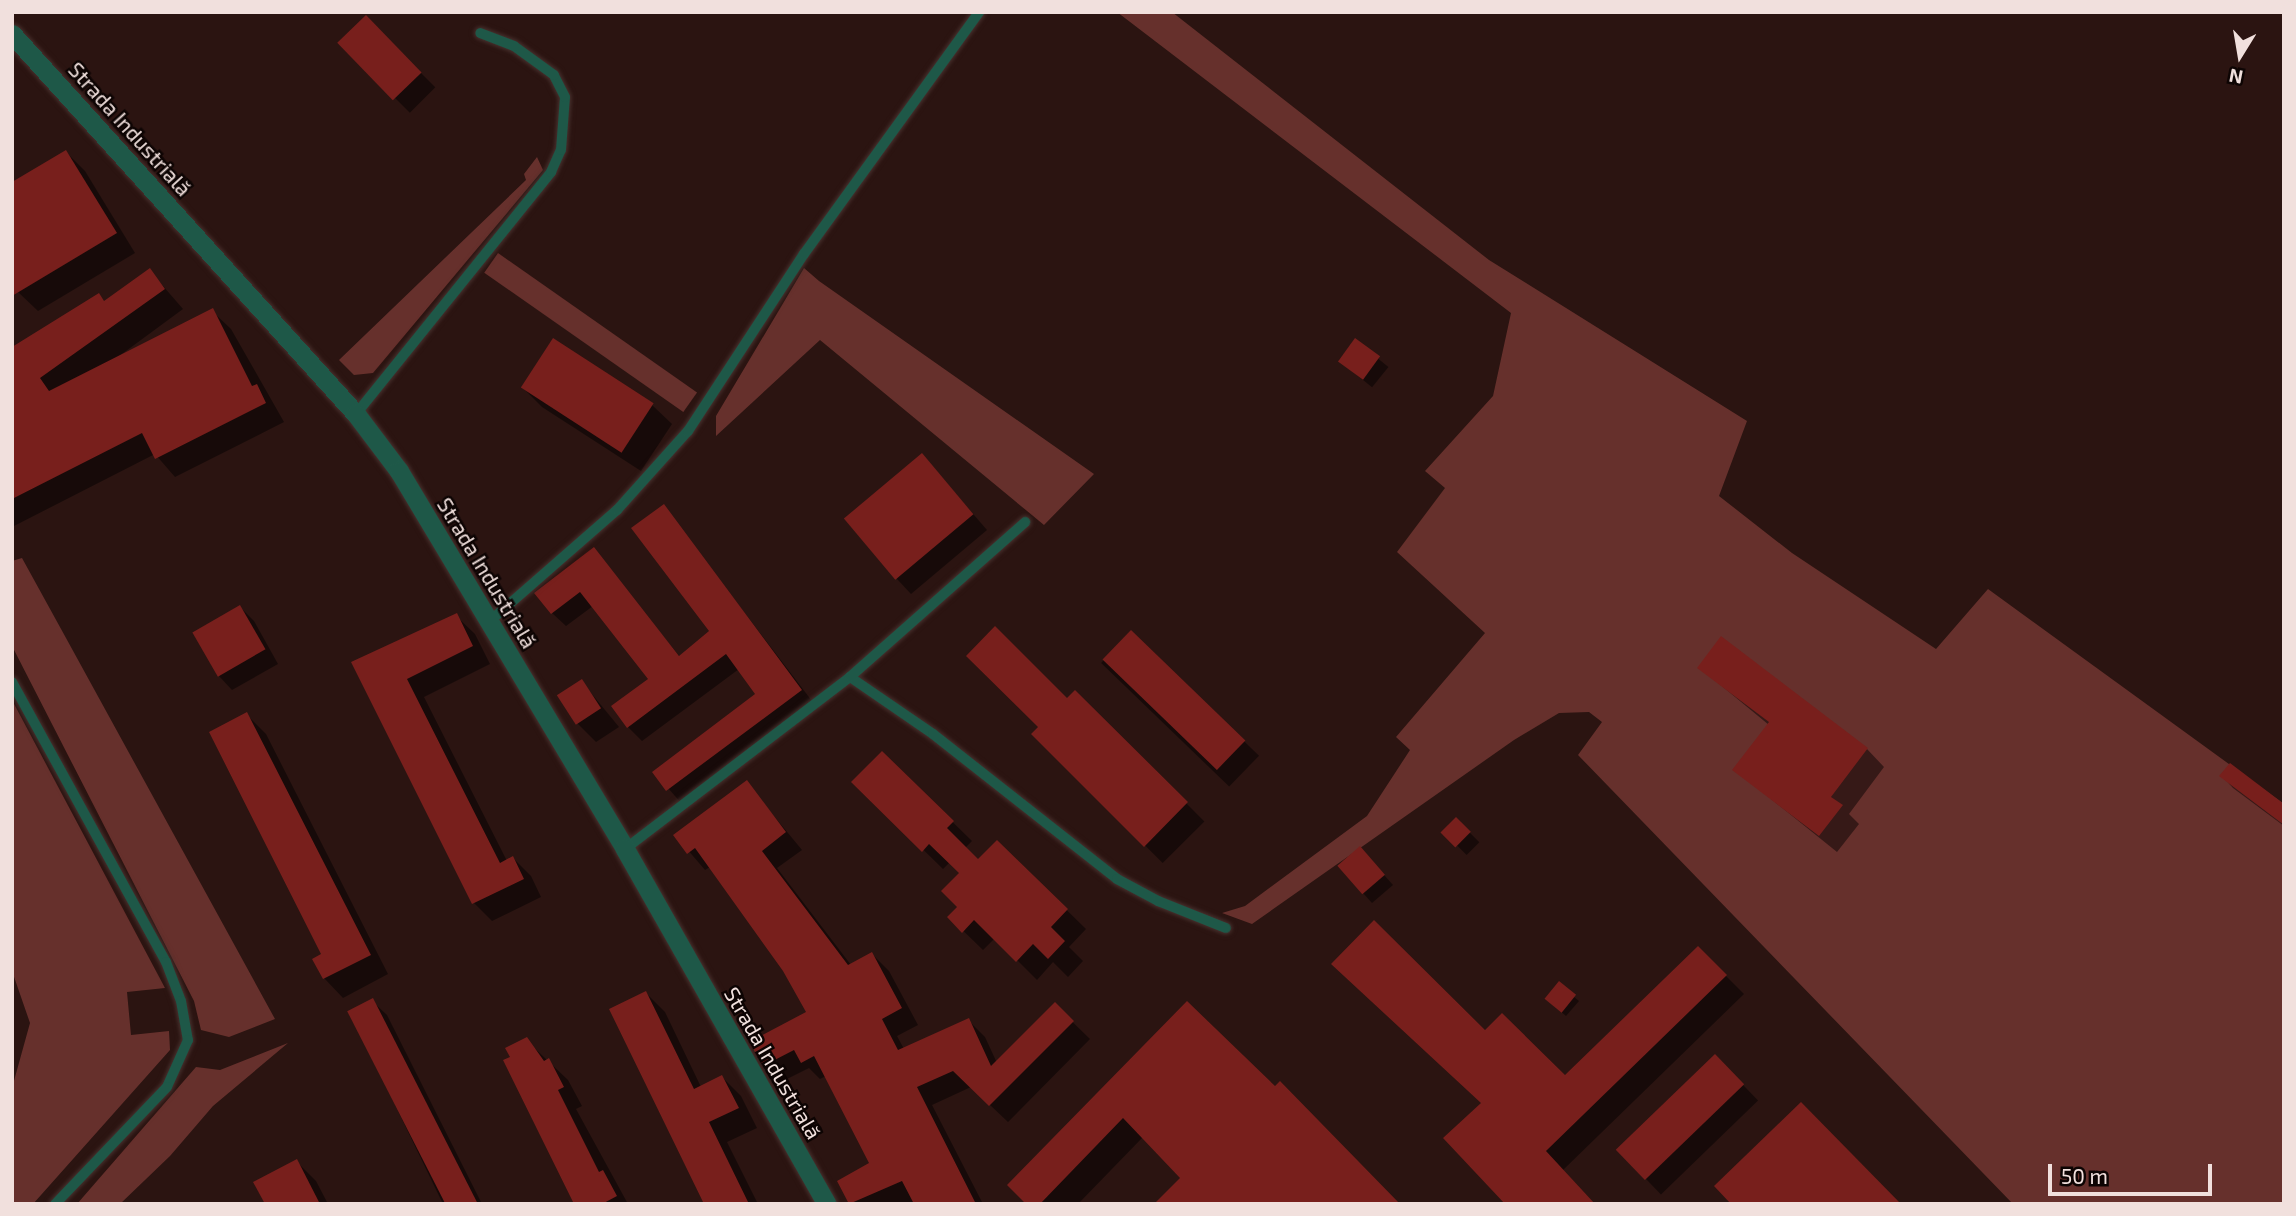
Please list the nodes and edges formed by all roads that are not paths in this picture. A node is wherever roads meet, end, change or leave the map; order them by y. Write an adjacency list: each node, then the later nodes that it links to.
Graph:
1 (979, 12): 6 (lane)
2 (480, 33): 4 (lane)
3 (12, 34): 4 (street, Strada Industrială)
4 (356, 414): 6 (street, Strada Industrială)
5 (1025, 522): 7 (lane)
6 (490, 621): 9 (street, Strada Industrială)
7 (850, 677): 9 (lane); 10 (lane)
8 (12, 682): 11 (lane)
9 (625, 849): 12 (street, Strada Industrială)
10 (1226, 928)
11 (55, 1204)
12 (827, 1204)

